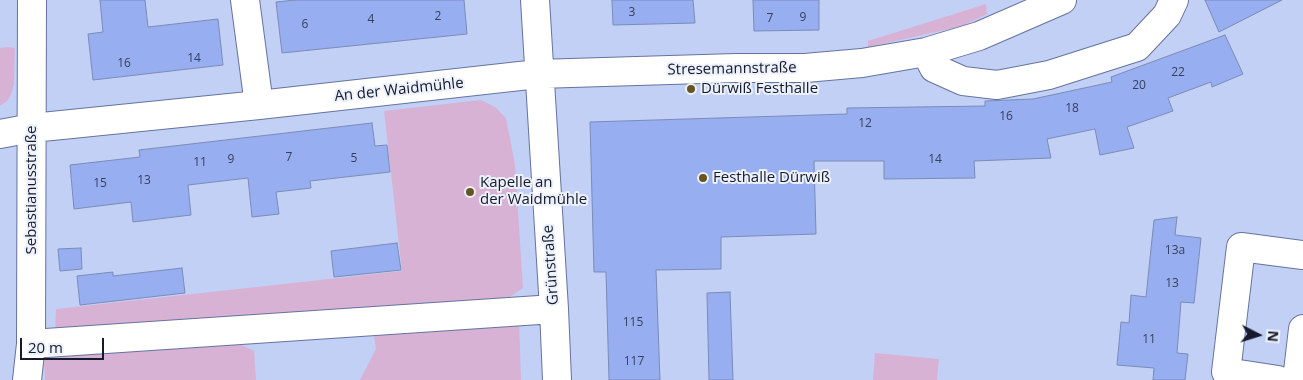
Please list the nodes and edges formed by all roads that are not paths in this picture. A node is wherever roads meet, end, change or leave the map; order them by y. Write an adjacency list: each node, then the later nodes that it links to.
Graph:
1 (32, 0): 10 (street, Sebastianusstraße)
2 (245, 0): 9 (street)
3 (535, 0): 8 (street, Grünstraße)
4 (1062, 0): 6 (street, Stresemannstraße)
5 (1174, 0): 7 (street)
6 (1029, 7): 7 (street, Stresemannstraße)
7 (926, 52): 8 (street, Stresemannstraße)
8 (538, 74): 9 (street, An der Waidmühle); 13 (street, Grünstraße)
9 (259, 105): 10 (street, An der Waidmühle)
10 (32, 128): 11 (street, An der Waidmühle); 15 (street, Sebastianusstraße)
11 (0, 134)
12 (1303, 254): 16 (street)
13 (554, 309): 15 (street); 18 (street, Grünstraße)
14 (1303, 329): 20 (street)
15 (31, 344): 17 (street, Sebastianusstraße)
16 (1226, 376): 19 (street)
17 (27, 380)
18 (557, 380)
19 (1278, 380)
20 (1298, 380)

